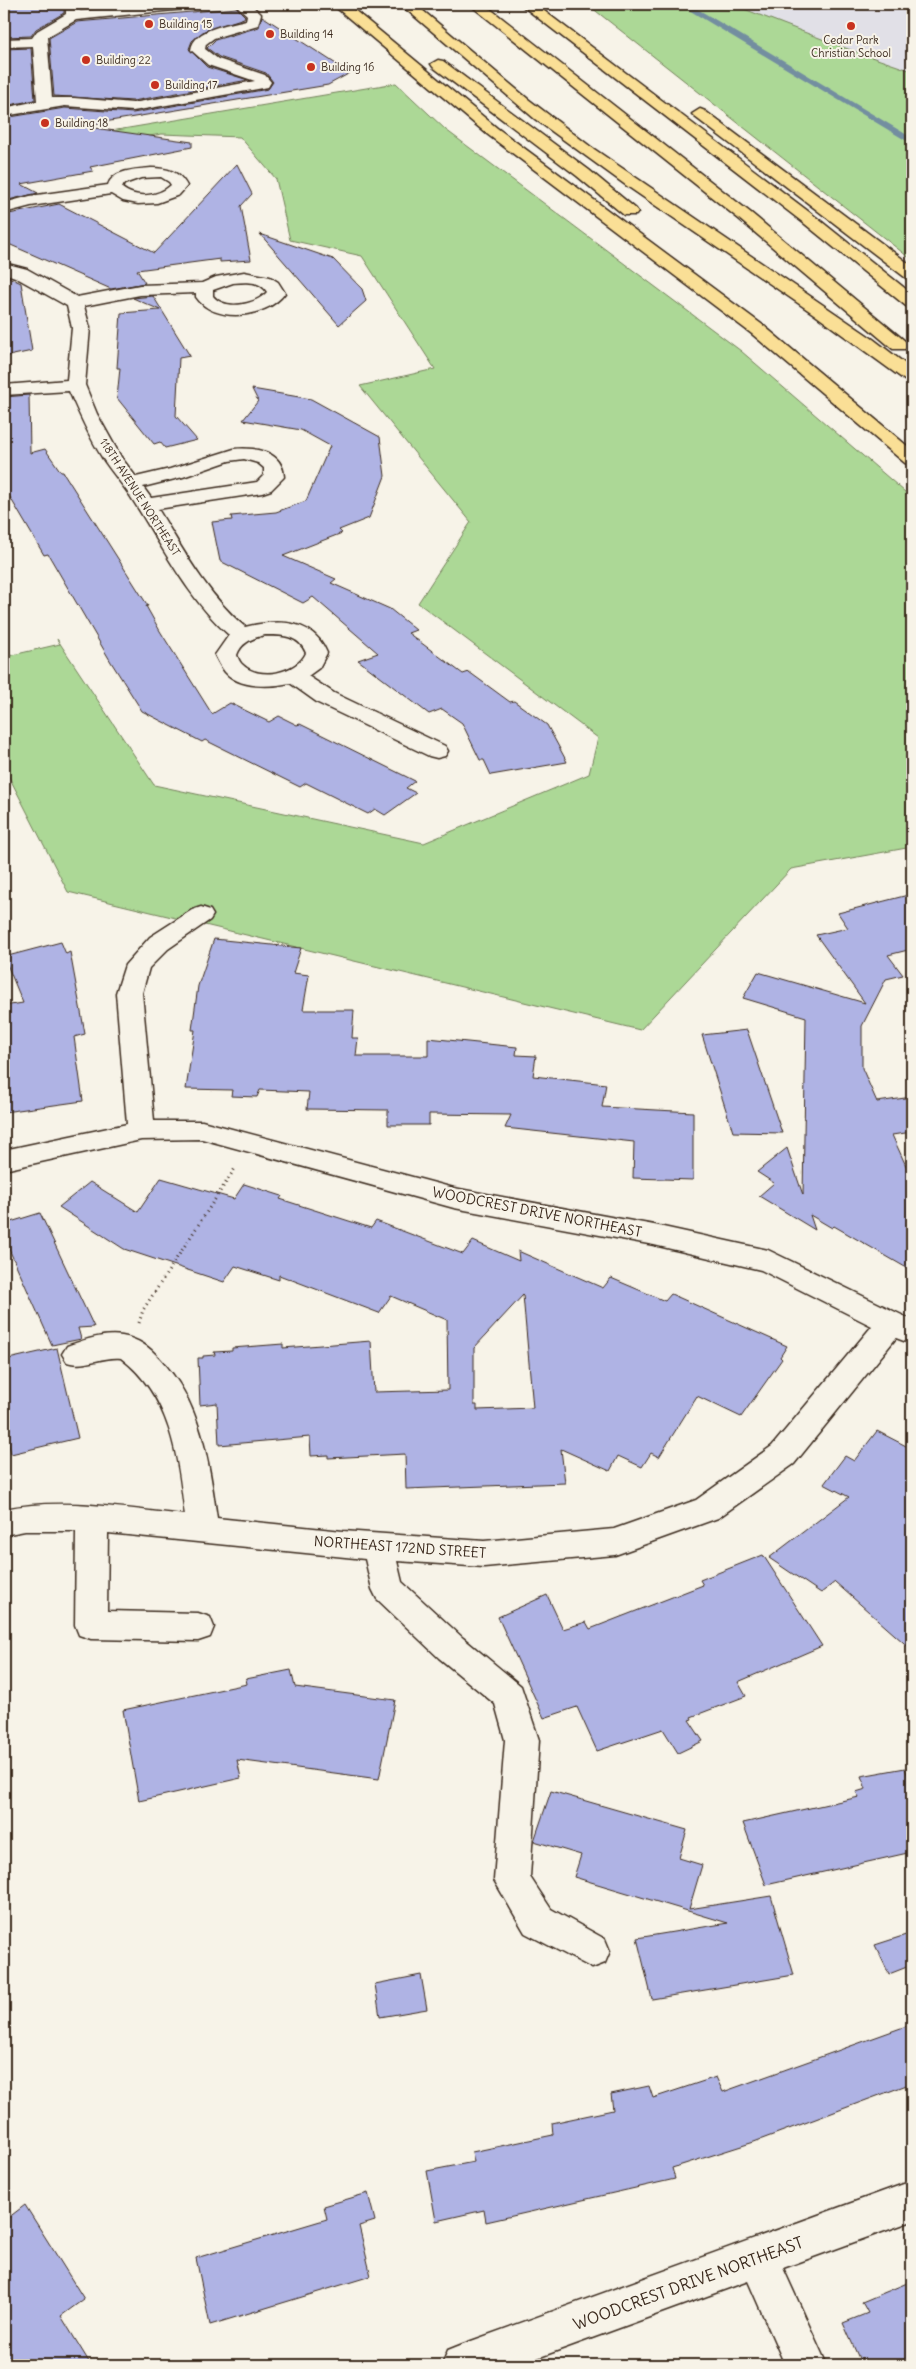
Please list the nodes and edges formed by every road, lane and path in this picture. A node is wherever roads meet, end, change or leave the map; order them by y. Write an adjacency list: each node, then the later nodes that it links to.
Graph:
1 (193, 4): 8 (street)
2 (242, 4): 12 (street)
3 (339, 4): 25 (highway)
4 (407, 4): 27 (highway)
5 (476, 4): 26 (highway)
6 (496, 4): 20 (highway)
7 (527, 4): 23 (highway)
8 (73, 10): 9 (street)
9 (41, 42): 10 (street); 12 (street)
10 (4, 43)
11 (424, 53): 17 (highway)
12 (45, 104): 14 (street)
13 (692, 107): 21 (highway)
14 (4, 112)
15 (114, 189): 16 (street)
16 (4, 208)
17 (640, 221)
18 (654, 233): 25 (highway)
19 (4, 268): 24 (street)
20 (840, 274)
21 (912, 274)
22 (205, 288): 24 (street)
23 (912, 302)
24 (75, 303): 28 (street, 118TH AVENUE NORTHEAST)
25 (758, 330): 30 (highway)
26 (912, 357)
27 (912, 376)
28 (76, 385): 29 (street); 31 (street, 118TH AVENUE NORTHEAST)
29 (4, 390)
30 (912, 459)
31 (131, 484): 32 (street, 118TH AVENUE NORTHEAST); 32 (street)
32 (146, 505): 33 (street, 118TH AVENUE NORTHEAST)
33 (242, 636): 34 (street); 34 (street)
34 (293, 675): 35 (street)
35 (437, 751)
36 (201, 915): 37 (street)
37 (141, 1131): 38 (street, WOODCREST DRIVE NORTHEAST); 39 (street, WOODCREST DRIVE NORTHEAST)
38 (253, 1143): 40 (street, WOODCREST DRIVE NORTHEAST); 41 (path)
39 (4, 1160)
40 (902, 1328): 46 (street, NORTHEAST 172ND STREET)
41 (130, 1349): 42 (street); 45 (street)
42 (77, 1354)
43 (92, 1518): 44 (street, NORTHEAST 172ND STREET); 45 (street, NORTHEAST 172ND STREET); 47 (street)
44 (4, 1522)
45 (203, 1530): 46 (street, NORTHEAST 172ND STREET)
46 (378, 1547): 48 (street)
47 (198, 1627)
48 (592, 1951)
49 (912, 2201): 50 (street, WOODCREST DRIVE NORTHEAST)
50 (758, 2258): 51 (street, WOODCREST DRIVE NORTHEAST); 52 (street)
51 (463, 2365)
52 (806, 2365)

